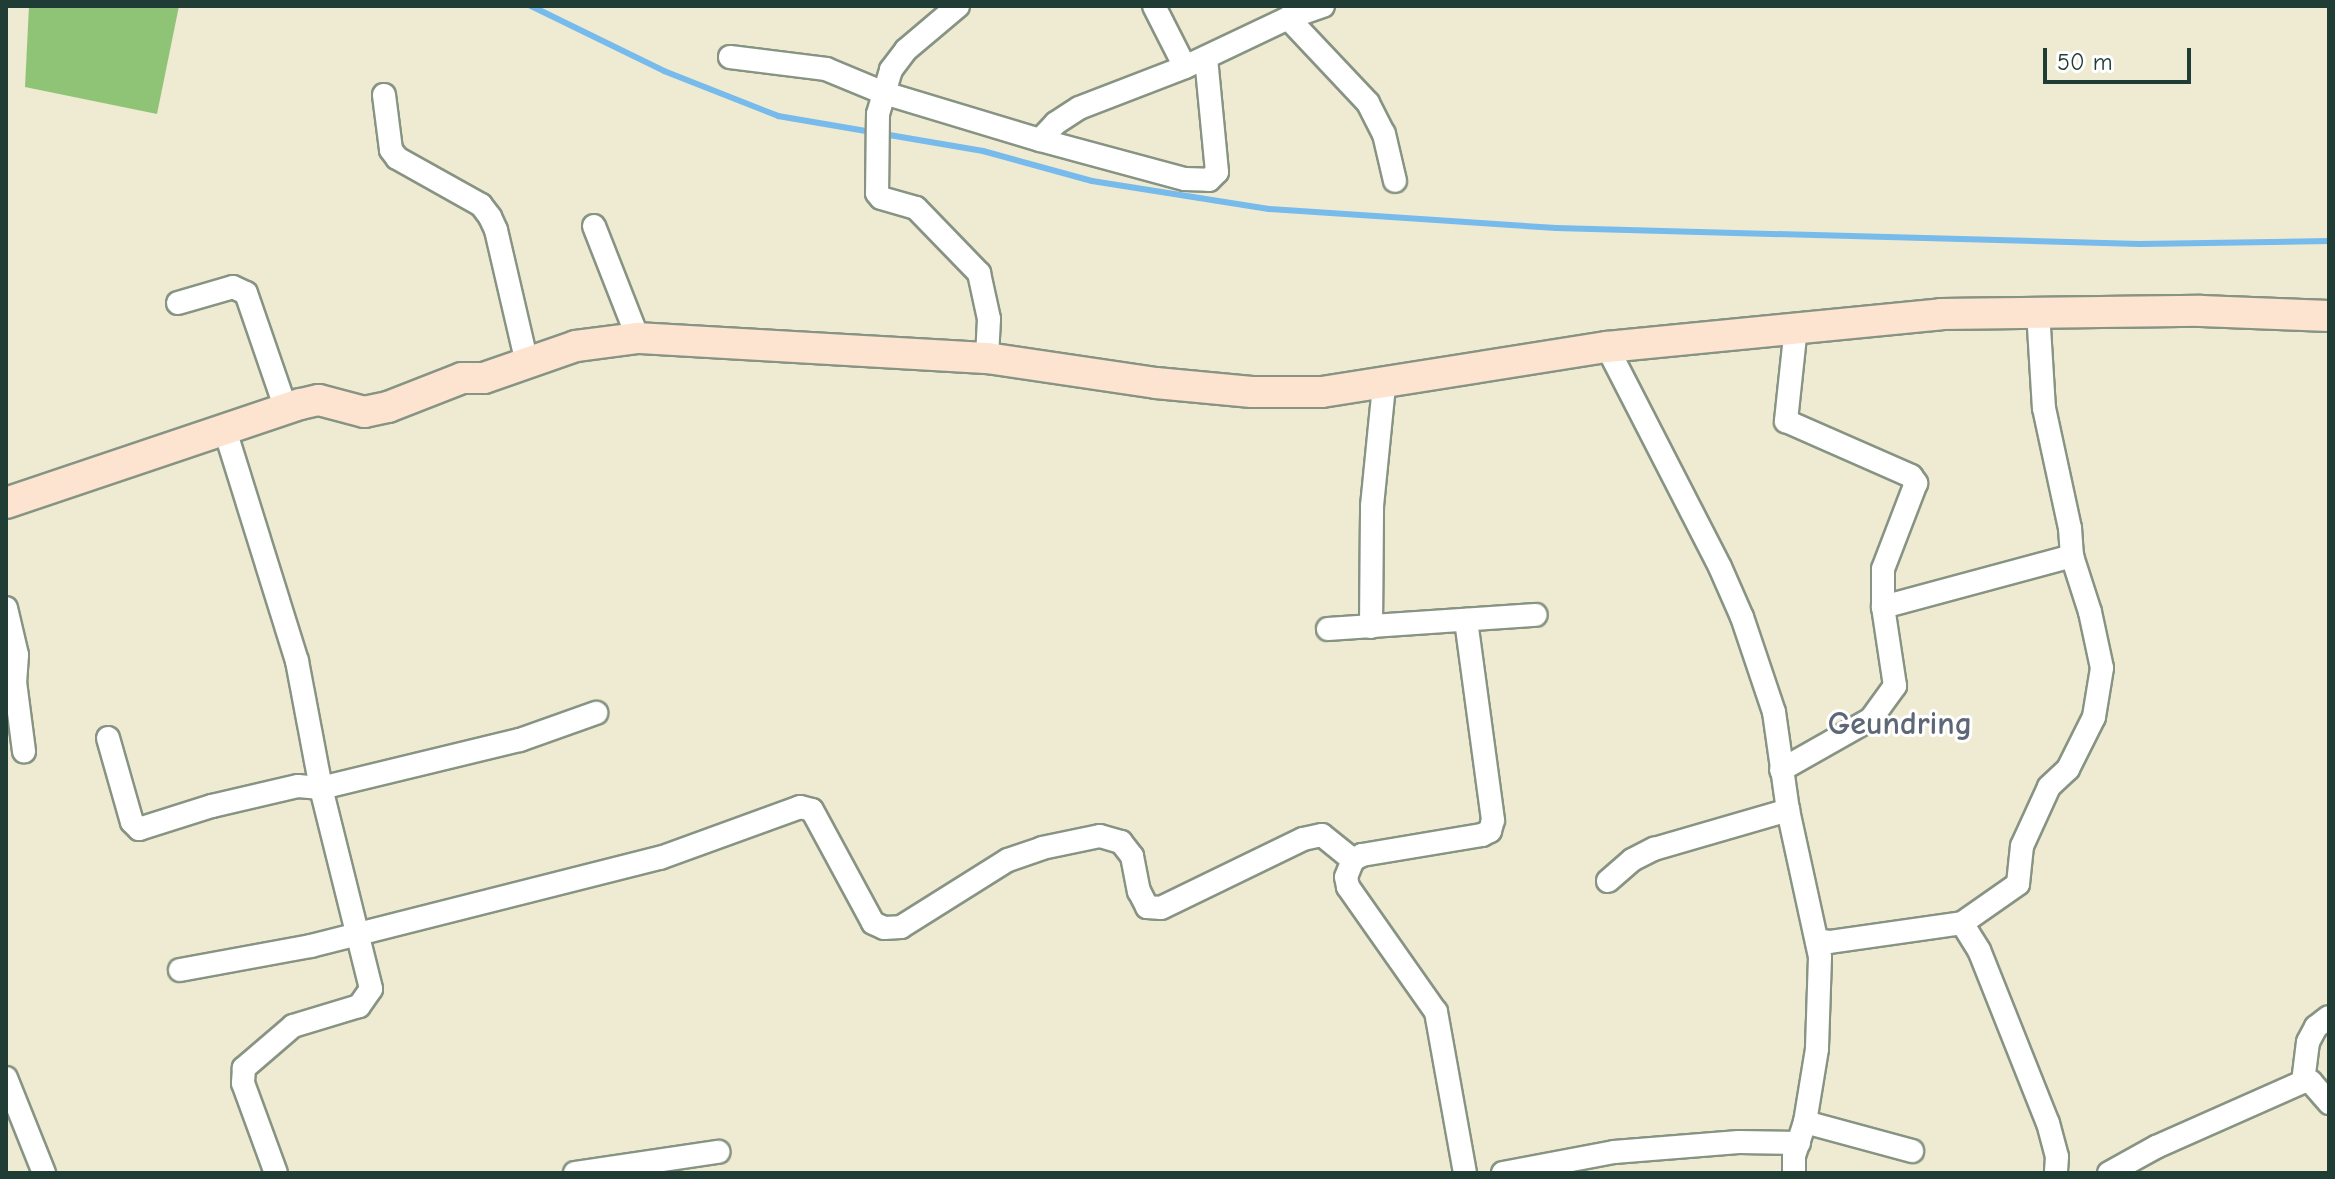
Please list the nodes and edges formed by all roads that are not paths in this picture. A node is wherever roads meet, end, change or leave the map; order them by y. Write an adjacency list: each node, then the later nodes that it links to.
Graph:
1 (1154, 6): 6 (street)
2 (1323, 6): 4 (street)
3 (949, 9): 8 (street)
4 (1288, 18): 6 (street); 10 (street)
5 (730, 57): 8 (street)
6 (1188, 60): 9 (street); 9 (street)
7 (384, 95): 19 (street)
8 (881, 104): 9 (street); 18 (street)
9 (1032, 136)
10 (1395, 181)
11 (594, 226): 16 (street)
12 (178, 303): 21 (street)
13 (2038, 311): 14 (street); 15 (street); 24 (street)
14 (2329, 316)
15 (1796, 327): 17 (street); 25 (street)
16 (638, 338): 18 (street); 19 (street)
17 (1607, 347): 20 (street); 34 (street)
18 (987, 358): 20 (street)
19 (527, 363): 21 (street)
20 (1384, 385): 29 (street)
21 (286, 409): 22 (street)
22 (232, 446): 23 (street); 35 (street)
23 (6, 503)
24 (2072, 556): 25 (street); 39 (street)
25 (1883, 607): 34 (street)
26 (6, 608): 33 (street)
27 (1536, 615): 28 (street)
28 (1466, 620): 29 (street); 37 (street)
29 (1371, 627): 30 (street)
30 (1328, 629)
31 (596, 713): 35 (street)
32 (108, 738): 35 (street)
33 (24, 751)
34 (1781, 770): 36 (street)
35 (321, 788): 40 (street)
36 (1788, 810): 38 (street); 41 (street)
37 (1353, 860): 40 (street); 53 (street)
38 (1608, 881)
39 (1962, 923): 41 (street); 56 (street)
40 (357, 933): 42 (street); 51 (street)
41 (1817, 940): 47 (street)
42 (180, 970)
43 (2329, 1017): 45 (street)
44 (6, 1078): 50 (street)
45 (2303, 1082): 46 (street); 57 (street)
46 (2329, 1103)
47 (1802, 1133): 48 (street); 54 (street); 55 (street)
48 (1912, 1151)
49 (718, 1152): 52 (street)
50 (44, 1173)
51 (276, 1173)
52 (575, 1173)
53 (1465, 1173)
54 (1503, 1173)
55 (1794, 1173)
56 (2056, 1173)
57 (2109, 1173)

